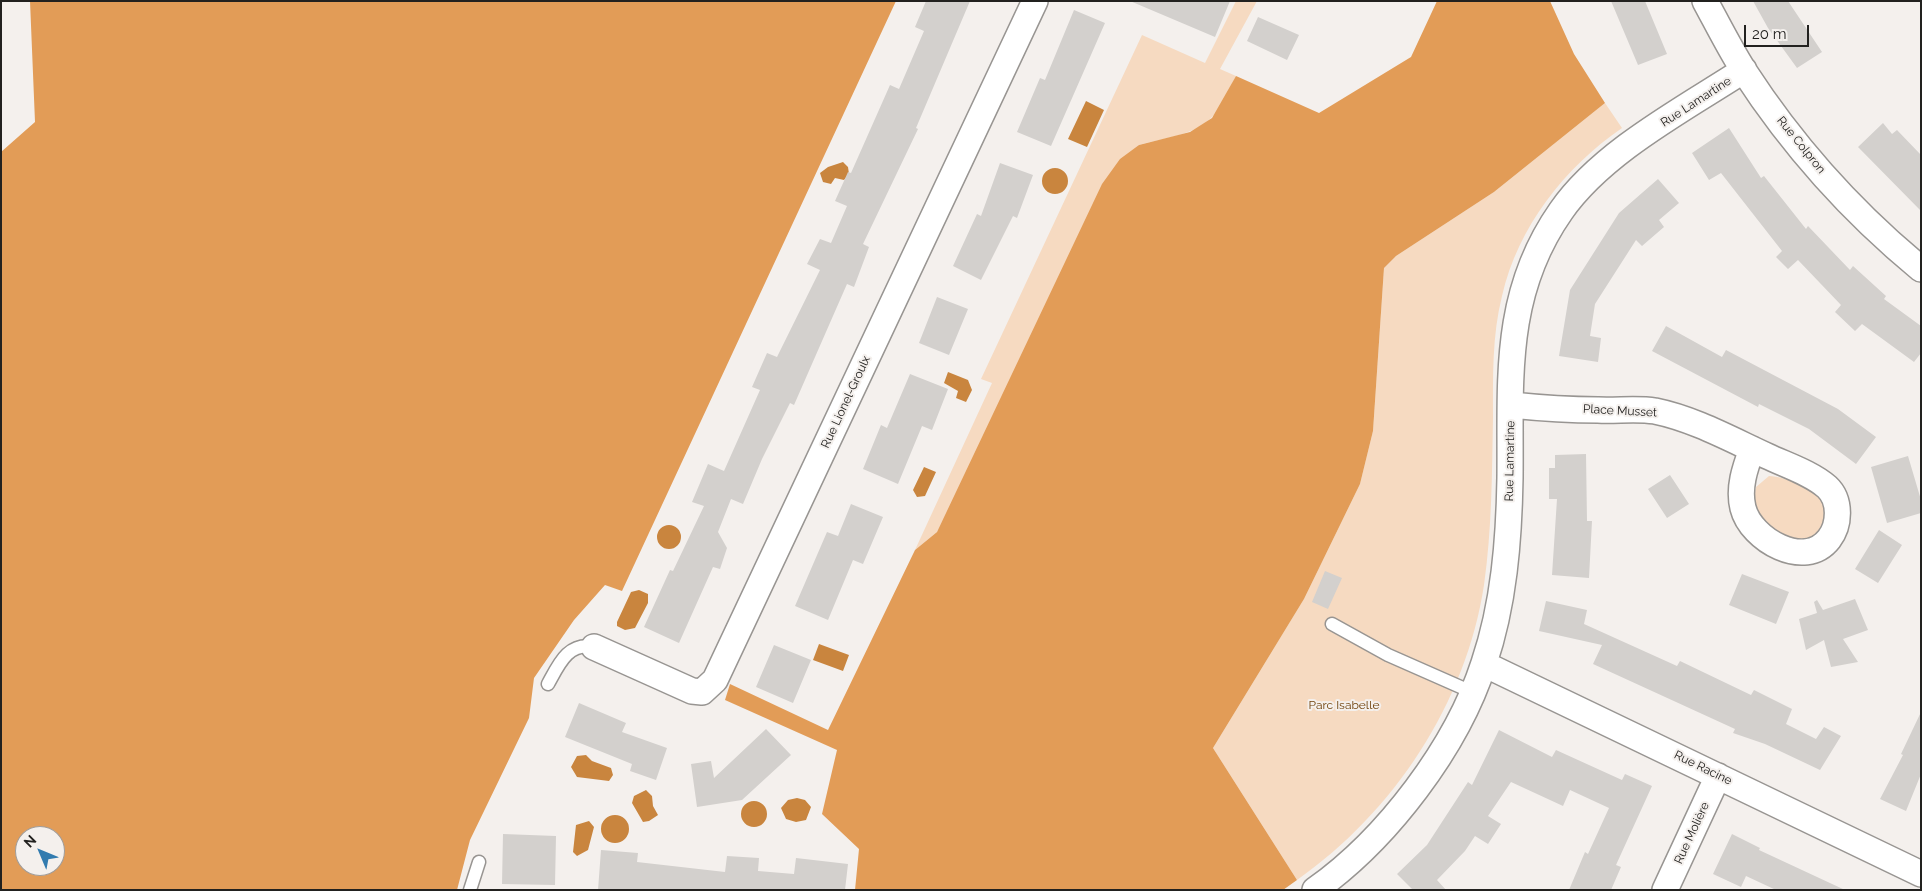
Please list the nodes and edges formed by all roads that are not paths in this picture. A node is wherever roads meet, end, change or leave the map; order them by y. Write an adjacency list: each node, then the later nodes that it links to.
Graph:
1 (1035, 1): 8 (street, Rue Lionel-Groulx)
2 (1705, 1): 3 (street, Rue Colpron)
3 (1744, 70): 4 (street, Rue Colpron); 5 (street, Rue Lamartine)
4 (1921, 269)
5 (1511, 405): 6 (street, Place Musset); 9 (street, Rue Lamartine)
6 (1752, 449)
7 (1332, 624): 11 (lane)
8 (594, 647): 10 (lane)
9 (1484, 664): 11 (street, Rue Lamartine); 12 (street, Rue Racine)
10 (548, 684)
11 (1472, 692): 16 (street, Rue Lamartine)
12 (1718, 776): 14 (street, Rue Racine); 17 (street, Rue Molière)
13 (478, 862): 15 (lane)
14 (1921, 874)
15 (470, 890)
16 (1315, 890)
17 (1664, 890)

